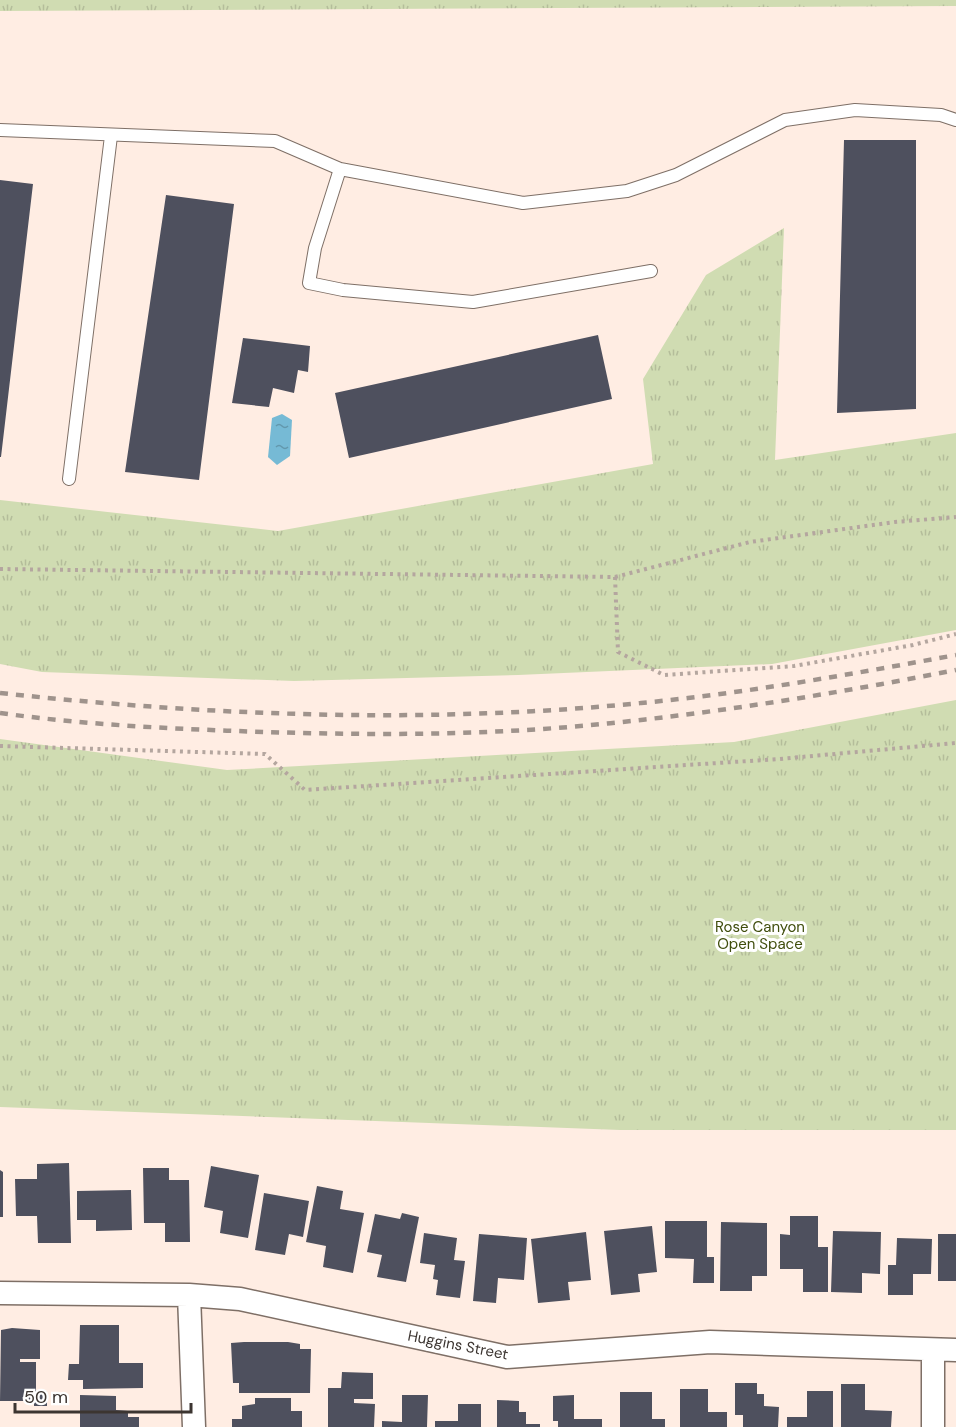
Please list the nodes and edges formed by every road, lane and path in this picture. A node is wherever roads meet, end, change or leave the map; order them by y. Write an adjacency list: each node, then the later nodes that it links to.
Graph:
1 (956, 120): 4 (lane)
2 (0, 130): 3 (lane)
3 (111, 136): 4 (lane); 6 (lane)
4 (340, 170): 5 (lane)
5 (651, 271)
6 (69, 479)
7 (956, 517): 9 (path)
8 (0, 569): 9 (path)
9 (615, 577): 10 (path)
10 (956, 634)
11 (956, 743): 12 (path)
12 (0, 746)
13 (0, 1293): 14 (street, Huggins Street)
14 (189, 1295): 15 (street, Huggins Street); 17 (street)
15 (933, 1350): 16 (street, Huggins Street); 18 (street)
16 (956, 1350)
17 (194, 1427)
18 (933, 1427)

